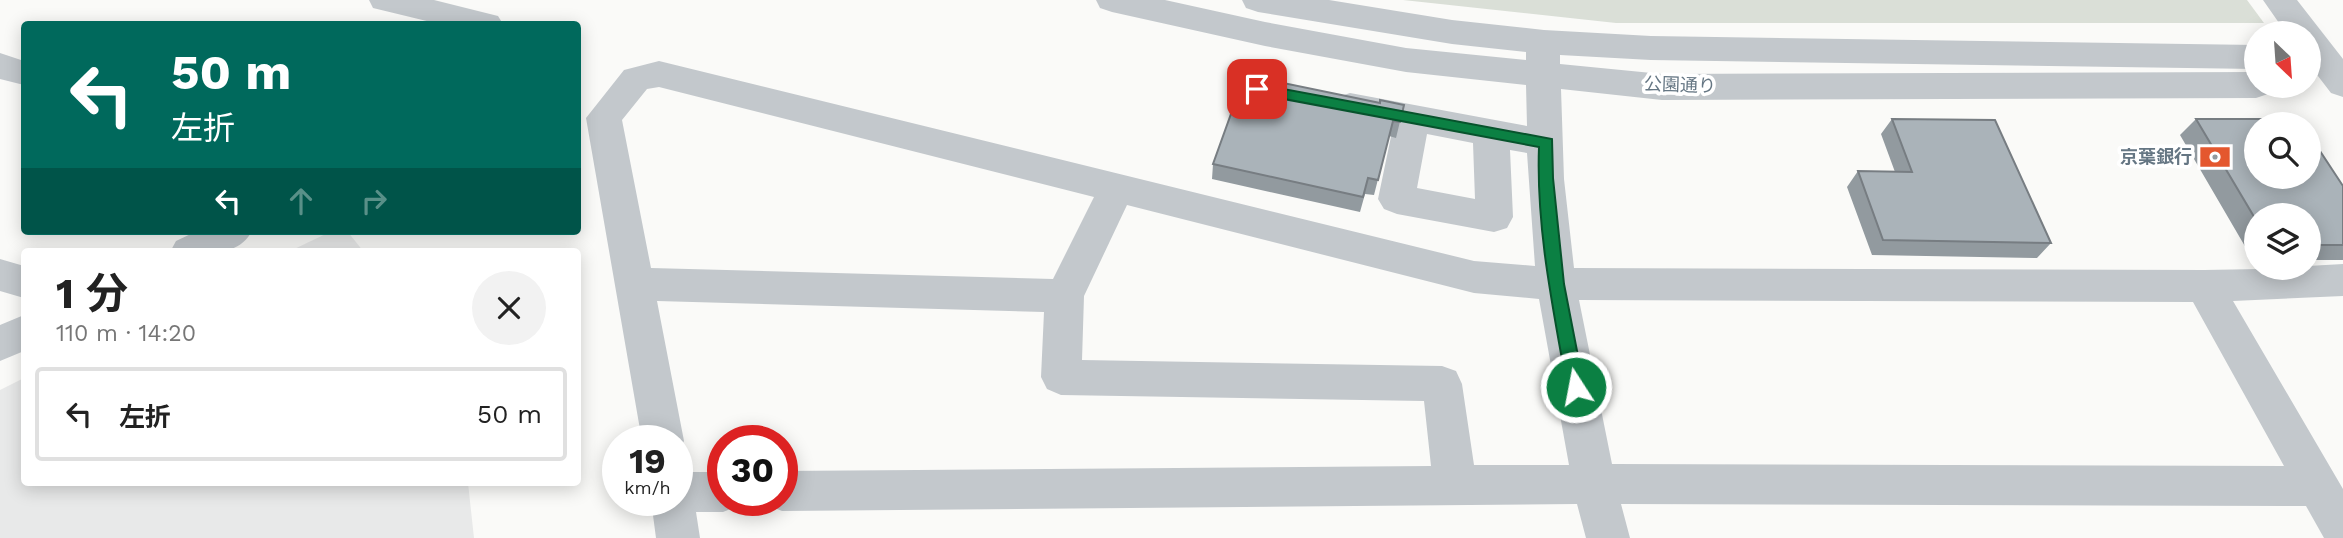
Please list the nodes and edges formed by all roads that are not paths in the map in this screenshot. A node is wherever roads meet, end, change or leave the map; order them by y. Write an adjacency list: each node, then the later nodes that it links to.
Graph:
1 (385, 0): 5 (street)
2 (1112, 0): 7 (street, 公園通り)
3 (1258, 0): 7 (street, 公園通り)
4 (2279, 0): 9 (street)
5 (492, 16)
6 (2244, 57): 7 (street, 公園通り)
7 (1543, 58): 11 (street, 公園通り); 15 (street)
8 (0, 66): 10 (street)
9 (2327, 66)
10 (21, 72)
11 (2244, 85)
12 (1322, 101): 13 (street)
13 (1412, 118): 14 (street); 14 (street)
14 (1491, 132): 15 (street)
15 (1547, 143): 23 (street)
16 (1117, 188): 22 (street); 23 (street); 25 (street)
17 (225, 235): 18 (street)
18 (198, 248)
19 (0, 275): 21 (street)
20 (2343, 280): 24 (street)
21 (21, 281)
22 (636, 284): 25 (street); 28 (street)
23 (1556, 284): 24 (street); 29 (street)
24 (2204, 286): 31 (street)
25 (1064, 296): 30 (street)
26 (21, 334): 27 (street)
27 (0, 344)
28 (660, 425)
29 (1594, 484): 30 (street); 31 (street); 36 (street)
30 (1455, 485): 32 (street)
31 (2318, 486): 34 (street)
32 (798, 491)
33 (675, 516): 35 (street)
34 (2343, 530)
35 (678, 538)
36 (1608, 538)

